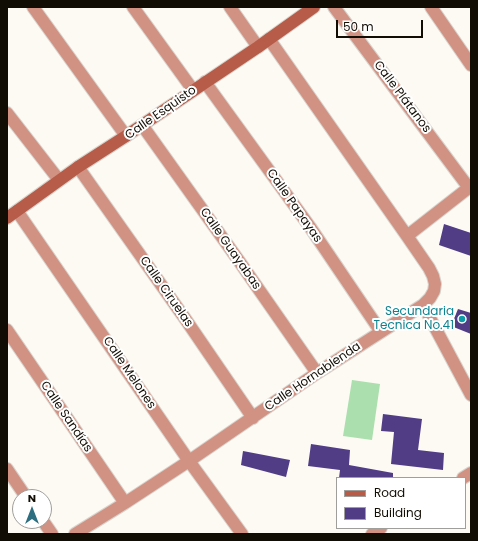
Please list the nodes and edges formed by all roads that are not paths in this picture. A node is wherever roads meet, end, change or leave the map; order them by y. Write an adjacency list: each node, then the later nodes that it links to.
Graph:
1 (33, 7): 14 (street)
2 (133, 7): 11 (street)
3 (230, 7): 8 (street)
4 (314, 7): 7 (street, Calle Esquisto)
5 (334, 7): 17 (street, Calle Plátanos)
6 (430, 7): 9 (street)
7 (269, 39): 8 (street, Calle Esquisto); 19 (street, Calle Hornablenda)
8 (258, 46): 10 (street, Calle Esquisto)
9 (471, 65)
10 (205, 82): 11 (street, Calle Esquisto); 22 (street, Calle Papayas)
11 (193, 90): 13 (street, Calle Esquisto)
12 (7, 114): 16 (street)
13 (142, 125): 14 (street, Calle Esquisto); 23 (street, Calle Guayabas)
14 (126, 136): 15 (street, Calle Esquisto)
15 (78, 167): 16 (street, Calle Esquisto); 25 (street, Calle Ciruelas)
16 (58, 180): 18 (street, Calle Esquisto)
17 (470, 187): 19 (street)
18 (12, 214): 26 (street, Calle Melones)
19 (407, 236): 20 (street, Calle Hornablenda)
20 (423, 305): 22 (street, Calle Hornablenda); 24 (street)
21 (7, 330): 29 (street, Calle Sandías)
22 (381, 332): 23 (street, Calle Hornablenda)
23 (317, 374): 25 (street, Calle Hornablenda)
24 (470, 391)
25 (254, 418): 26 (street, Calle Hornablenda)
26 (189, 461): 29 (street, Calle Hornablenda); 30 (street, Calle Melones)
27 (7, 469): 28 (street)
28 (21, 489)
29 (125, 504): 31 (street, Calle Hornablenda)
30 (235, 532)
31 (75, 534)

